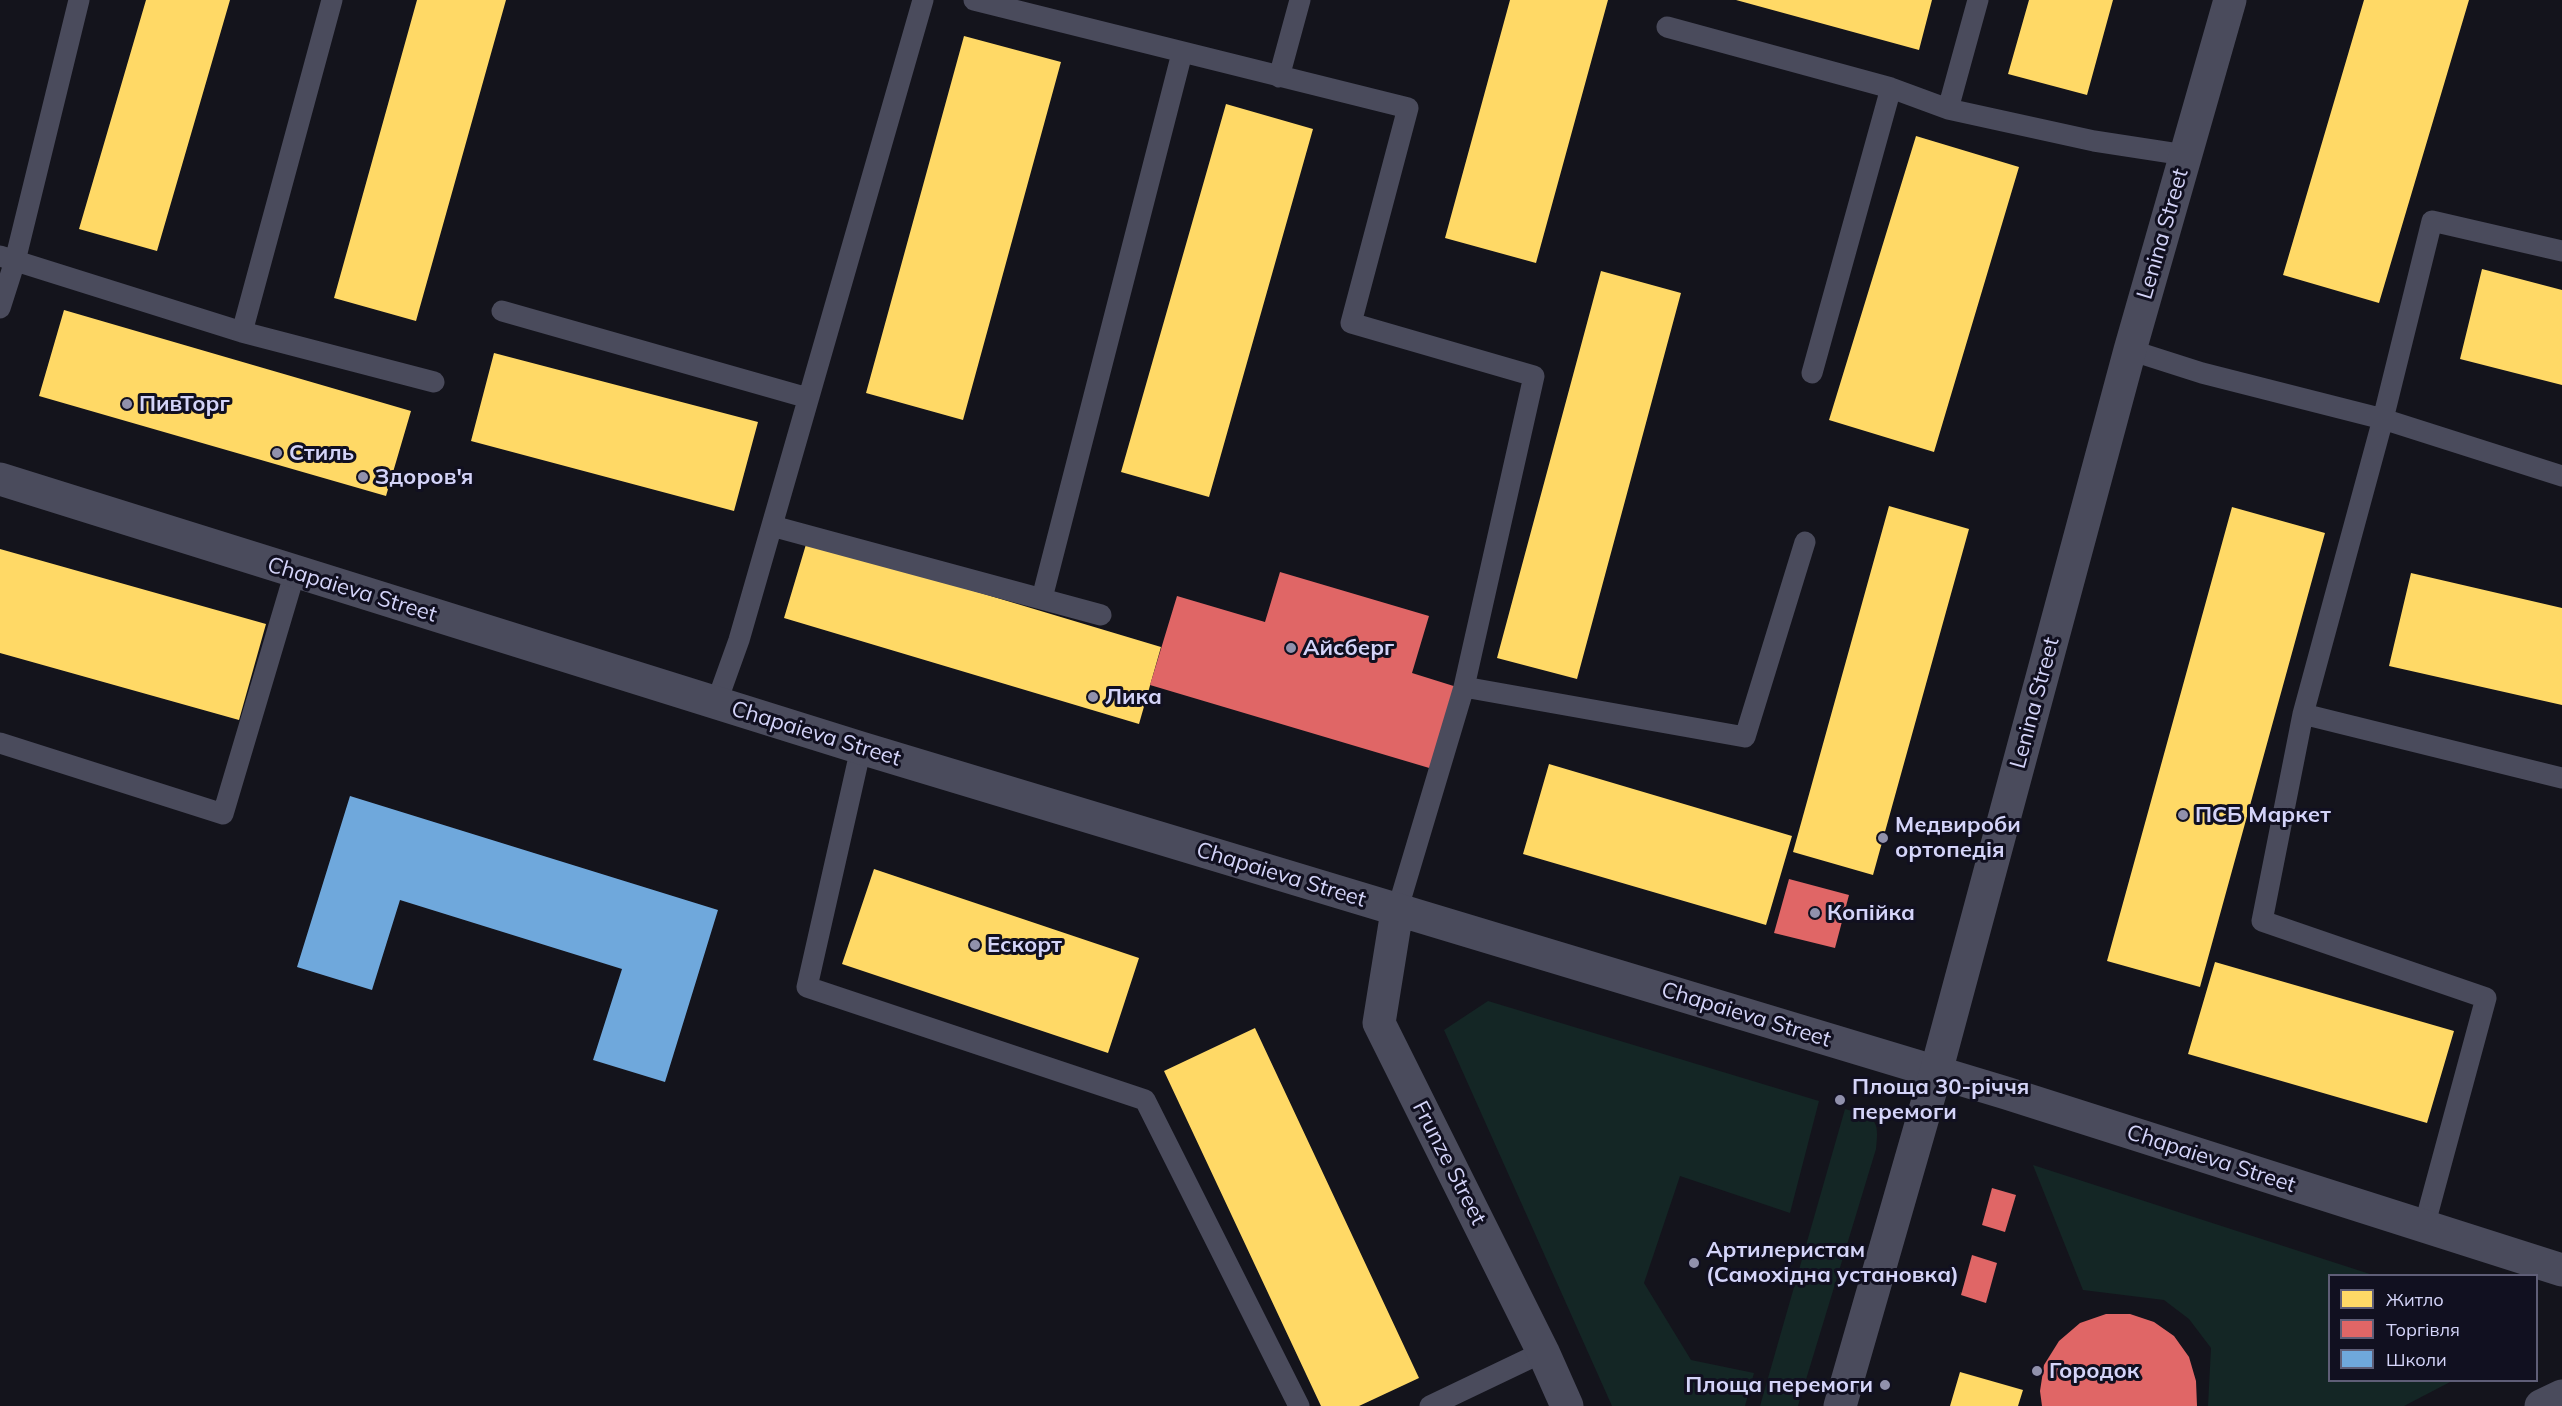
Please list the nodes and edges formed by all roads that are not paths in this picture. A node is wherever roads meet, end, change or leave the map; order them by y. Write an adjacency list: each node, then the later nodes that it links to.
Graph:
1 (79, 0): 15 (lane)
2 (332, 0): 18 (lane)
3 (923, 0): 22 (lane)
4 (974, 0): 9 (lane)
5 (1300, 0): 10 (lane)
6 (1978, 0): 12 (lane)
7 (2230, 0): 13 (street, Lenina Street)
8 (1667, 27): 11 (lane)
9 (1182, 53): 10 (lane); 29 (lane)
10 (1279, 77): 31 (lane)
11 (1890, 88): 12 (lane); 20 (lane)
12 (1948, 109): 13 (lane)
13 (2185, 156): 19 (street, Lenina Street)
14 (2562, 251): 23 (lane)
15 (8, 258): 16 (lane); 18 (lane)
16 (0, 308)
17 (502, 311): 22 (lane)
18 (242, 332): 21 (lane)
19 (2130, 350): 23 (lane); 38 (street, Lenina Street)
20 (1812, 373)
21 (434, 382)
22 (808, 398): 26 (lane)
23 (2383, 419): 24 (lane); 33 (lane)
24 (2562, 476)
25 (0, 479): 28 (street, Chapaieva Street)
26 (772, 526): 29 (lane); 32 (lane)
27 (1805, 542): 31 (lane)
28 (295, 572): 32 (street, Chapaieva Street); 34 (lane)
29 (1042, 598): 30 (lane)
30 (1101, 615)
31 (1464, 687): 37 (lane)
32 (716, 704): 35 (street, Chapaieva Street)
33 (2303, 714): 36 (lane); 39 (lane)
34 (0, 743)
35 (861, 748): 37 (street, Chapaieva Street); 43 (lane)
36 (2562, 778)
37 (1397, 911): 38 (street, Chapaieva Street); 41 (street, Frunze Street)
38 (1936, 1072): 39 (street, Chapaieva Street); 46 (street, Lenina Street)
39 (2424, 1227): 40 (street, Chapaieva Street)
40 (2562, 1270)
41 (1543, 1352): 44 (lane); 45 (street, Frunze Street)
42 (2562, 1396): 47 (street)
43 (1299, 1406)
44 (1430, 1406)
45 (1567, 1406)
46 (1840, 1406)
47 (2541, 1406)

